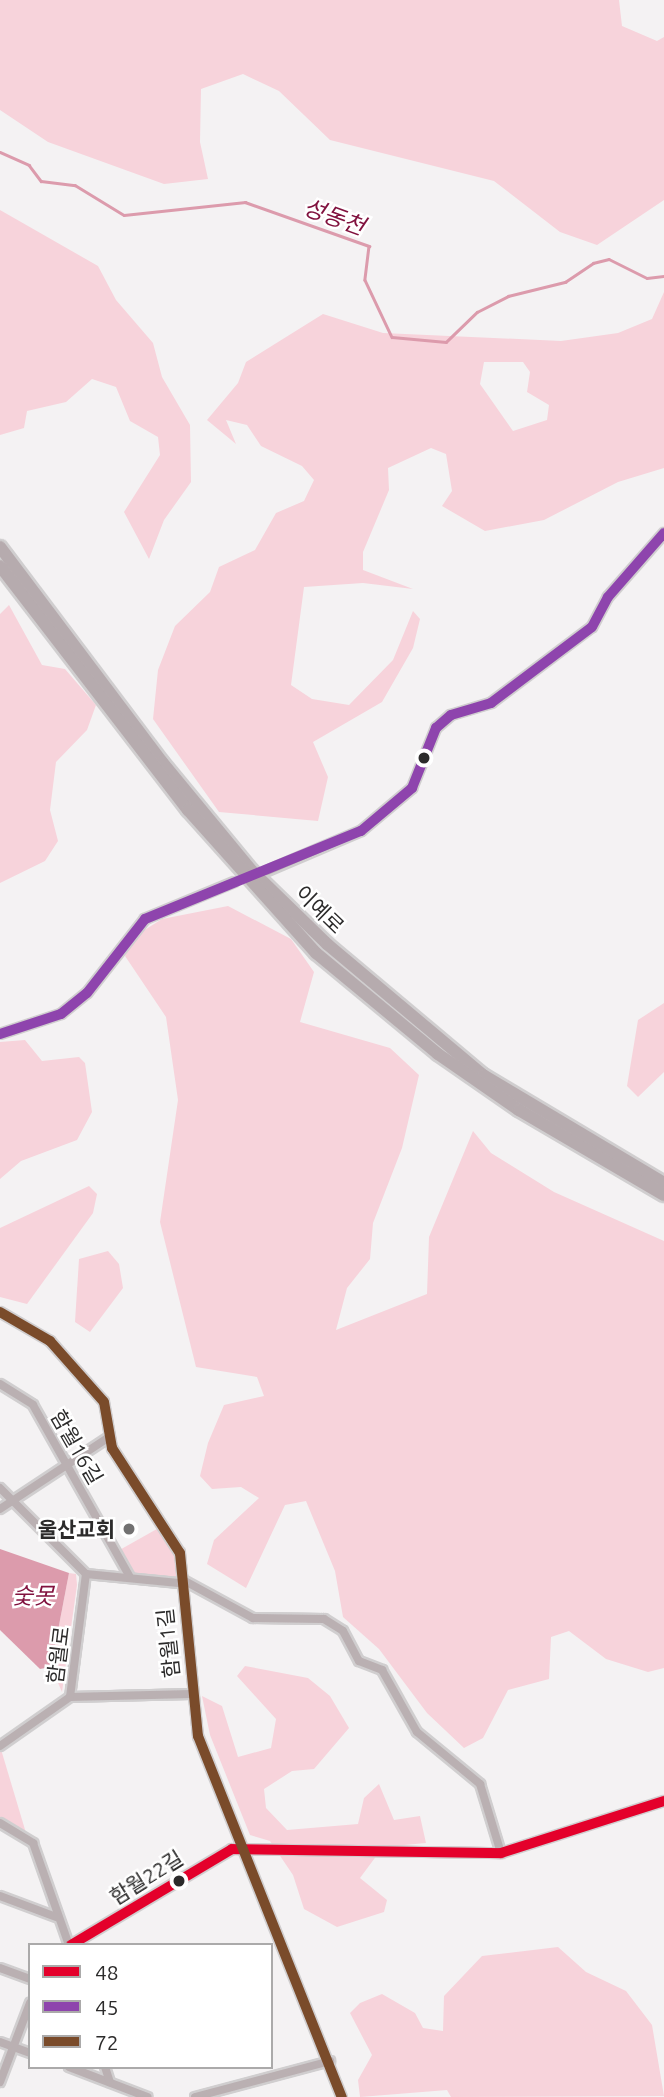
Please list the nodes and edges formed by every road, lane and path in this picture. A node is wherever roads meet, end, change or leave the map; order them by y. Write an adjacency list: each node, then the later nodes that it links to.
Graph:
1 (664, 533): 4 (street)
2 (0, 547): 7 (highway, 이예로)
3 (0, 566): 7 (highway, 이예로)
4 (267, 871)
5 (234, 882): 6 (street)
6 (0, 1034)
7 (663, 1191)
8 (0, 1312): 10 (street, 함월1길)
9 (0, 1384): 11 (street, 함월16길)
10 (109, 1437): 11 (street); 17 (street, 함월1길)
11 (67, 1464): 13 (street); 16 (street, 함월16길)
12 (0, 1488): 13 (street)
13 (14, 1499): 14 (street); 15 (street)
14 (0, 1509)
15 (86, 1574): 16 (street); 19 (street, 함월로)
16 (130, 1577): 17 (street)
17 (181, 1581): 18 (street, 함월1길); 24 (street)
18 (191, 1695): 19 (street); 23 (street, 함월1길)
19 (70, 1697): 20 (street, 함월로)
20 (0, 1746)
21 (664, 1801): 24 (street)
22 (0, 1823): 26 (street)
23 (244, 1847): 24 (street); 28 (street, 함월22길); 35 (street, 함월1길)
24 (501, 1853)
25 (0, 1896): 26 (street)
26 (56, 1917): 27 (street)
27 (69, 1943)
28 (73, 1943)
29 (0, 1968): 30 (street)
30 (28, 1978)
31 (28, 2008): 33 (street)
32 (0, 2042): 33 (street)
33 (13, 2047): 34 (street); 38 (street)
34 (28, 2052)
35 (330, 2061): 41 (street); 42 (street, 함월1길)
36 (74, 2069): 39 (street)
37 (106, 2069): 39 (street)
38 (0, 2082)
39 (110, 2082): 40 (street)
40 (147, 2097)
41 (195, 2097)
42 (342, 2097)

